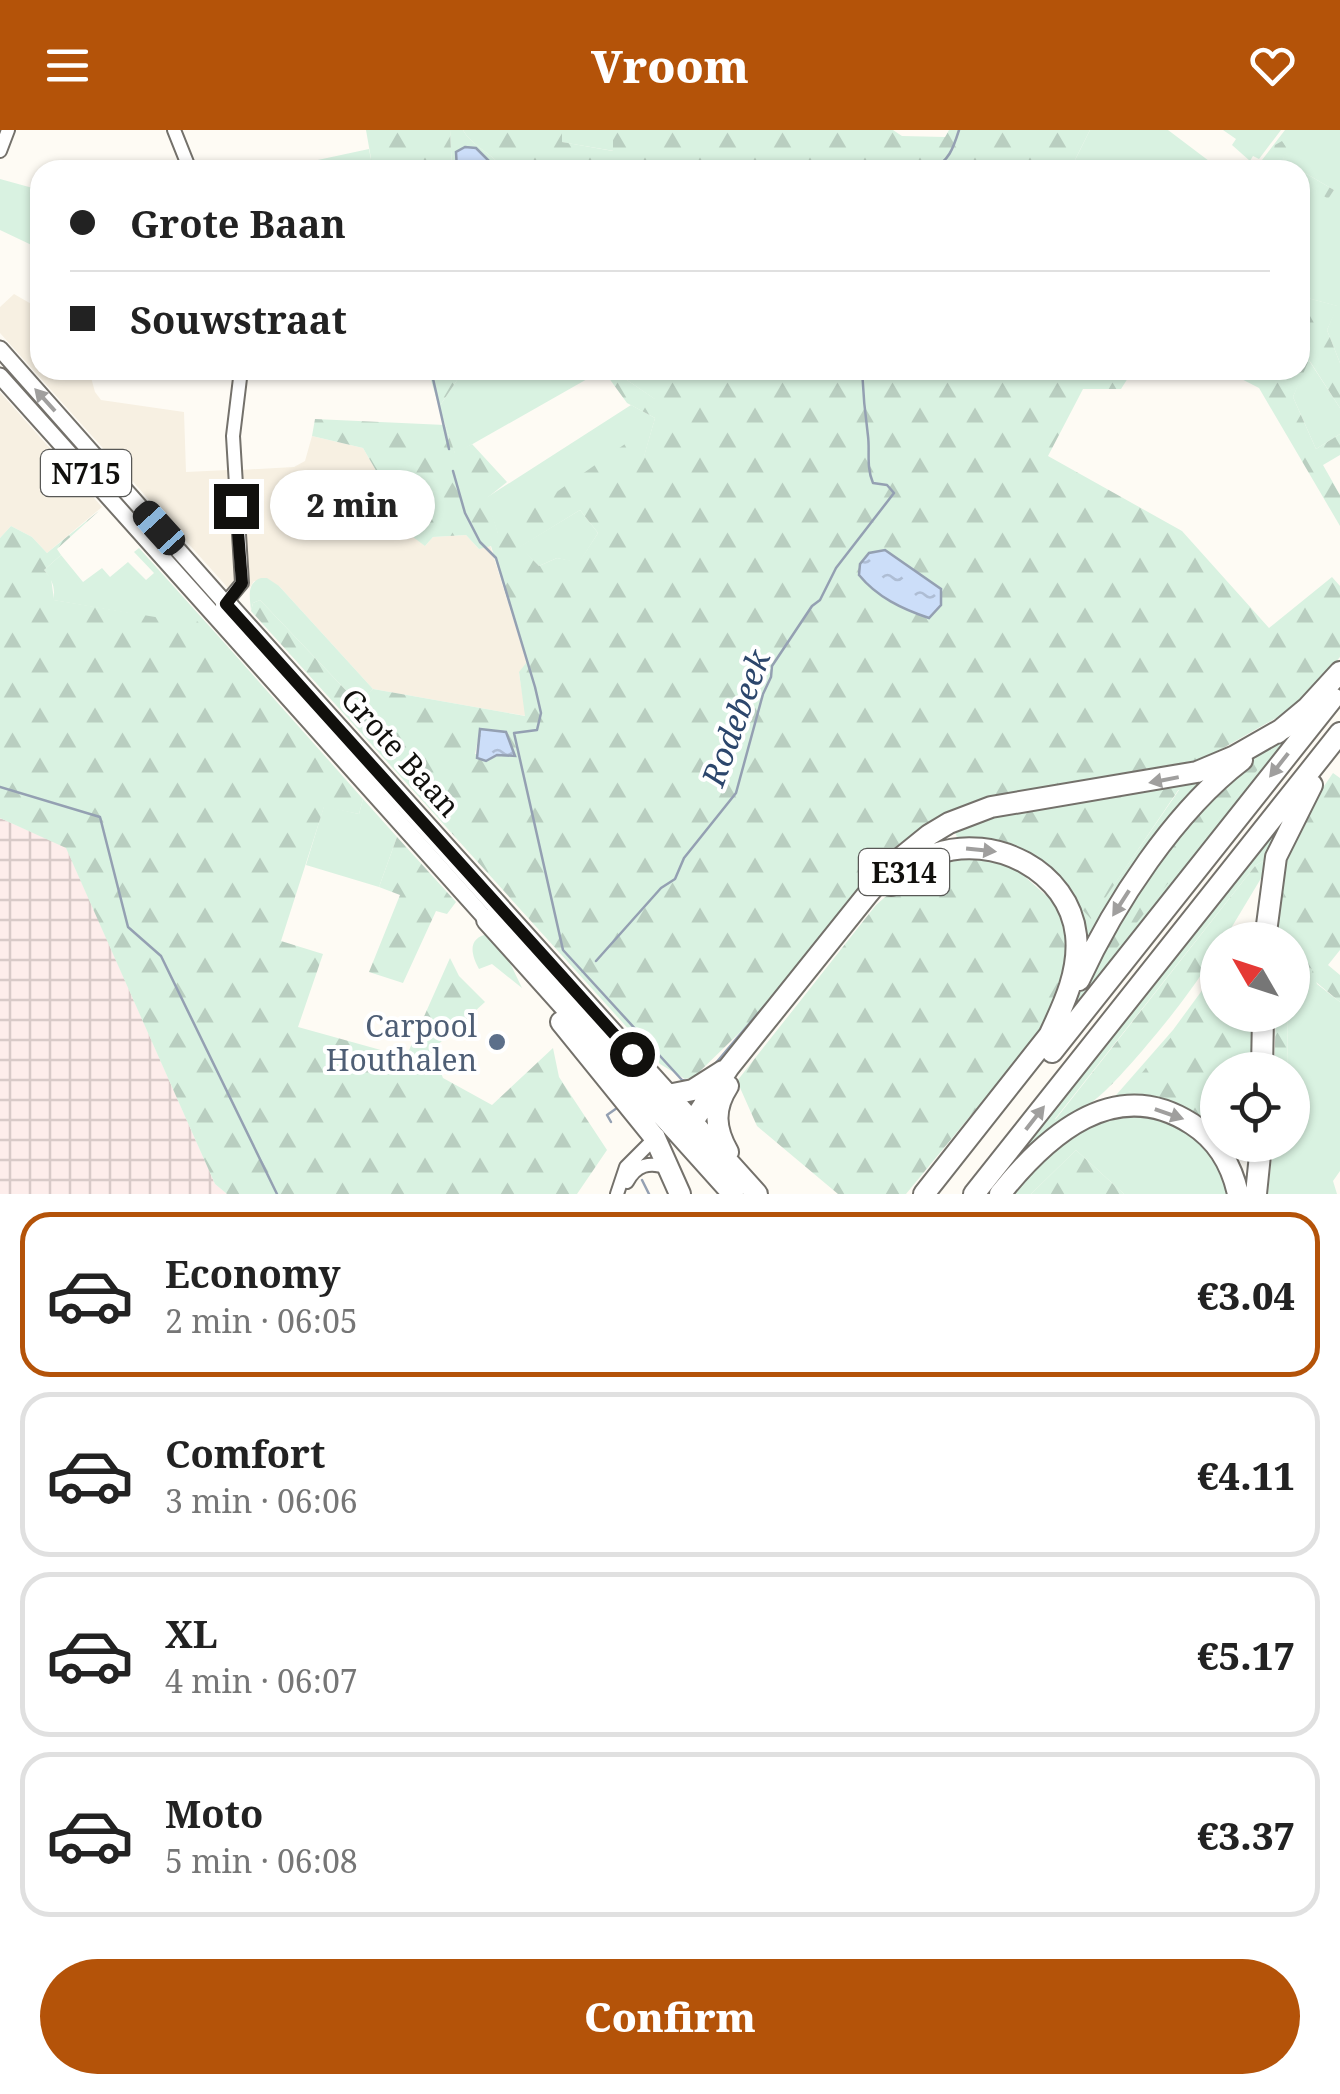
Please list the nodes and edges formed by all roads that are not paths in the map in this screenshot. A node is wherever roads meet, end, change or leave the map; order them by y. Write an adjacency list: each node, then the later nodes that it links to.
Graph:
1 (8, 130): 3 (street)
2 (174, 130): 4 (street)
3 (0, 150)
4 (186, 160)
5 (0, 349): 8 (main road, Grote Baan / N715, one-way to 5)
6 (0, 376): 8 (main road, Grote Baan / N715)
7 (240, 380): 8 (street)
8 (220, 610): 13 (main road, Grote Baan / N715); 17 (highway, Grote Baan / N715)
9 (1340, 672): 11 (highway, E314)
10 (1340, 689): 29 (highway, one-way to 29)
11 (1284, 728): 15 (highway, E314, one-way to 15); 16 (highway, E314, one-way to 16)
12 (1336, 738): 14 (highway); 30 (highway, one-way to 12)
13 (487, 920): 19 (highway, Grote Baan / N715)
14 (1267, 922)
15 (1048, 1038): 22 (highway, E314, one-way to 15); 28 (highway, E314)
16 (729, 1068): 17 (highway, E314); 18 (highway, E314)
17 (670, 1097): 18 (highway, Grote Baan / N715); 19 (street)
18 (692, 1121): 20 (highway); 22 (highway, Grote Baan / N715)
19 (662, 1131): 20 (highway, Grote Baan / N715); 23 (highway); 24 (street)
20 (693, 1149): 26 (highway, Grote Baan / N715)
21 (1259, 1162): 33 (highway)
22 (732, 1166): 27 (highway, Grote Baan / N715)
23 (670, 1169): 24 (street); 25 (highway)
24 (620, 1194)
25 (680, 1194)
26 (732, 1194)
27 (757, 1194)
28 (924, 1194)
29 (939, 1194)
30 (974, 1194)
31 (1000, 1194): 32 (highway, one-way to 32)
32 (1238, 1194)
33 (1256, 1194)

